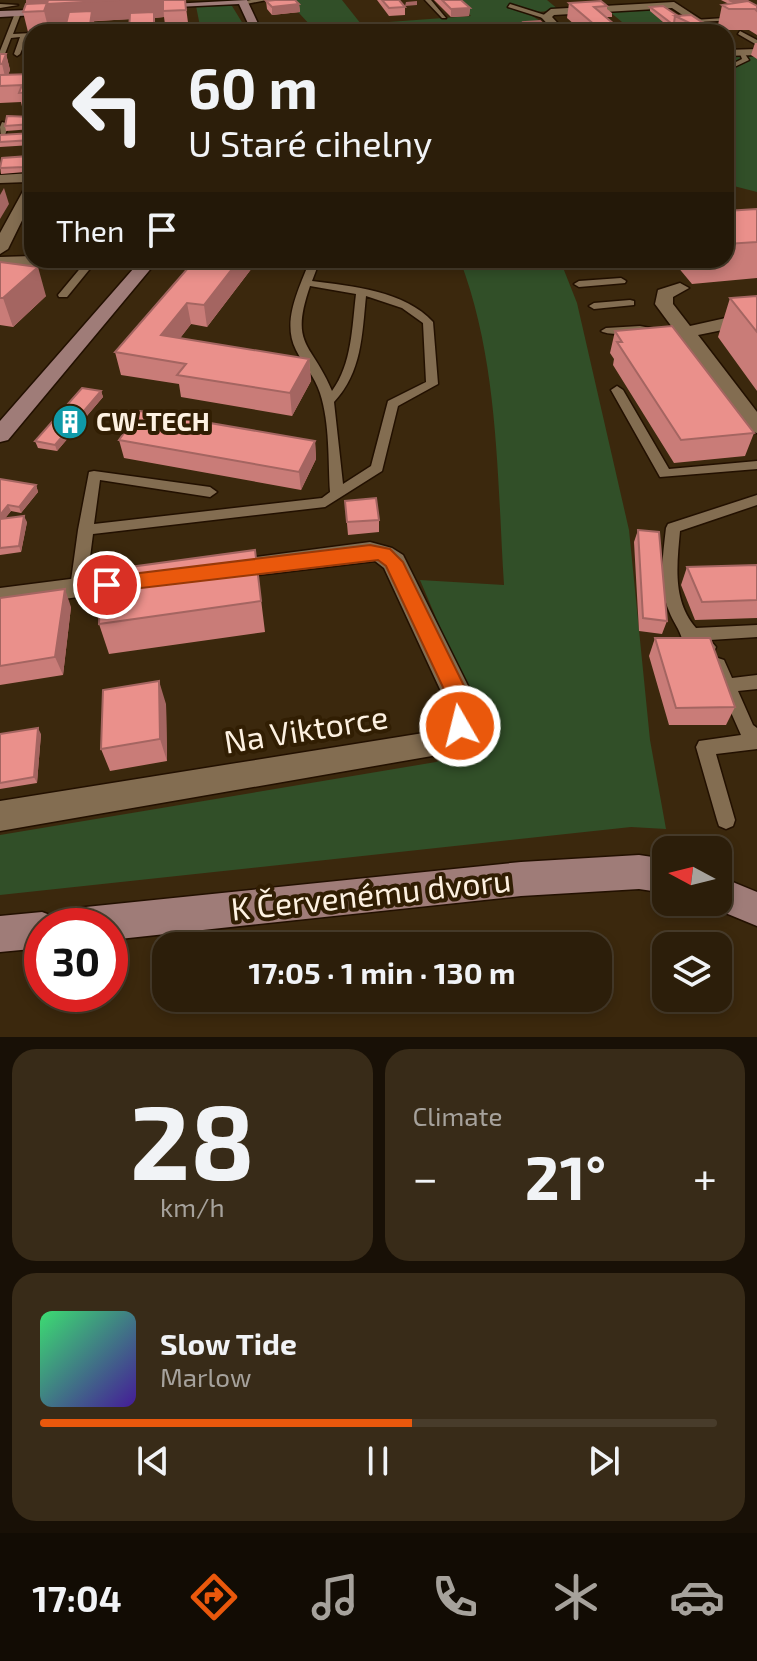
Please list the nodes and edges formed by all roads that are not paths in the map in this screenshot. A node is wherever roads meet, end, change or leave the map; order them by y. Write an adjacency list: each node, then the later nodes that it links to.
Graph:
1 (40, 0): 12 (lane)
2 (264, 0): 6 (lane)
3 (428, 0): 16 (lane)
4 (182, 2): 6 (street); 8 (street)
5 (670, 3): 15 (street); 18 (street)
6 (242, 4): 13 (lane); 19 (street)
7 (0, 6): 10 (lane)
8 (140, 6)
9 (510, 6): 15 (lane)
10 (16, 9): 12 (street); 14 (street); 24 (lane)
11 (66, 10): 12 (street)
12 (37, 12)
13 (260, 12)
14 (0, 14)
15 (548, 14): 20 (street)
16 (444, 17)
17 (751, 17): 18 (lane)
18 (697, 20): 21 (street)
19 (253, 24)
20 (555, 24)
21 (703, 24)
22 (740, 33): 26 (lane)
23 (24, 35): 24 (lane)
24 (9, 36): 29 (lane)
25 (24, 42): 28 (lane)
26 (757, 43)
27 (748, 52): 30 (lane)
28 (17, 54)
29 (0, 59)
30 (734, 65)
31 (2, 132): 32 (street)
32 (17, 134)
33 (24, 178): 34 (street)
34 (0, 179)
35 (24, 201): 36 (street)
36 (0, 249)
37 (24, 261): 38 (street)
38 (0, 262)
39 (86, 268): 47 (lane)
40 (143, 268): 56 (street)
41 (312, 268): 43 (lane)
42 (621, 281): 44 (lane)
43 (307, 283): 46 (lane); 54 (lane)
44 (579, 284)
45 (680, 288): 52 (street)
46 (361, 294): 54 (lane); 59 (lane)
47 (63, 295)
48 (630, 303): 49 (lane)
49 (594, 306)
50 (757, 317): 52 (street)
51 (606, 331): 52 (lane)
52 (687, 332): 55 (street)
53 (617, 390): 57 (lane)
54 (329, 401): 59 (lane)
55 (757, 426)
56 (0, 435)
57 (757, 465)
58 (210, 492): 61 (lane)
59 (337, 493): 61 (lane)
60 (757, 500): 67 (lane)
61 (85, 530): 64 (lane)
62 (201, 573): 71 (street, Na Viktorce)
63 (155, 579): 64 (street)
64 (78, 588): 65 (street)
65 (0, 598)
66 (757, 631): 67 (lane)
67 (687, 635): 69 (lane)
68 (757, 682): 69 (lane)
69 (727, 686): 70 (lane)
70 (757, 740): 72 (lane)
71 (0, 816)
72 (726, 820)
73 (652, 874): 76 (street, K Červenému dvoru)
74 (732, 899): 75 (street)
75 (757, 909)
76 (128, 921)
77 (24, 932): 78 (street)
78 (0, 934)

